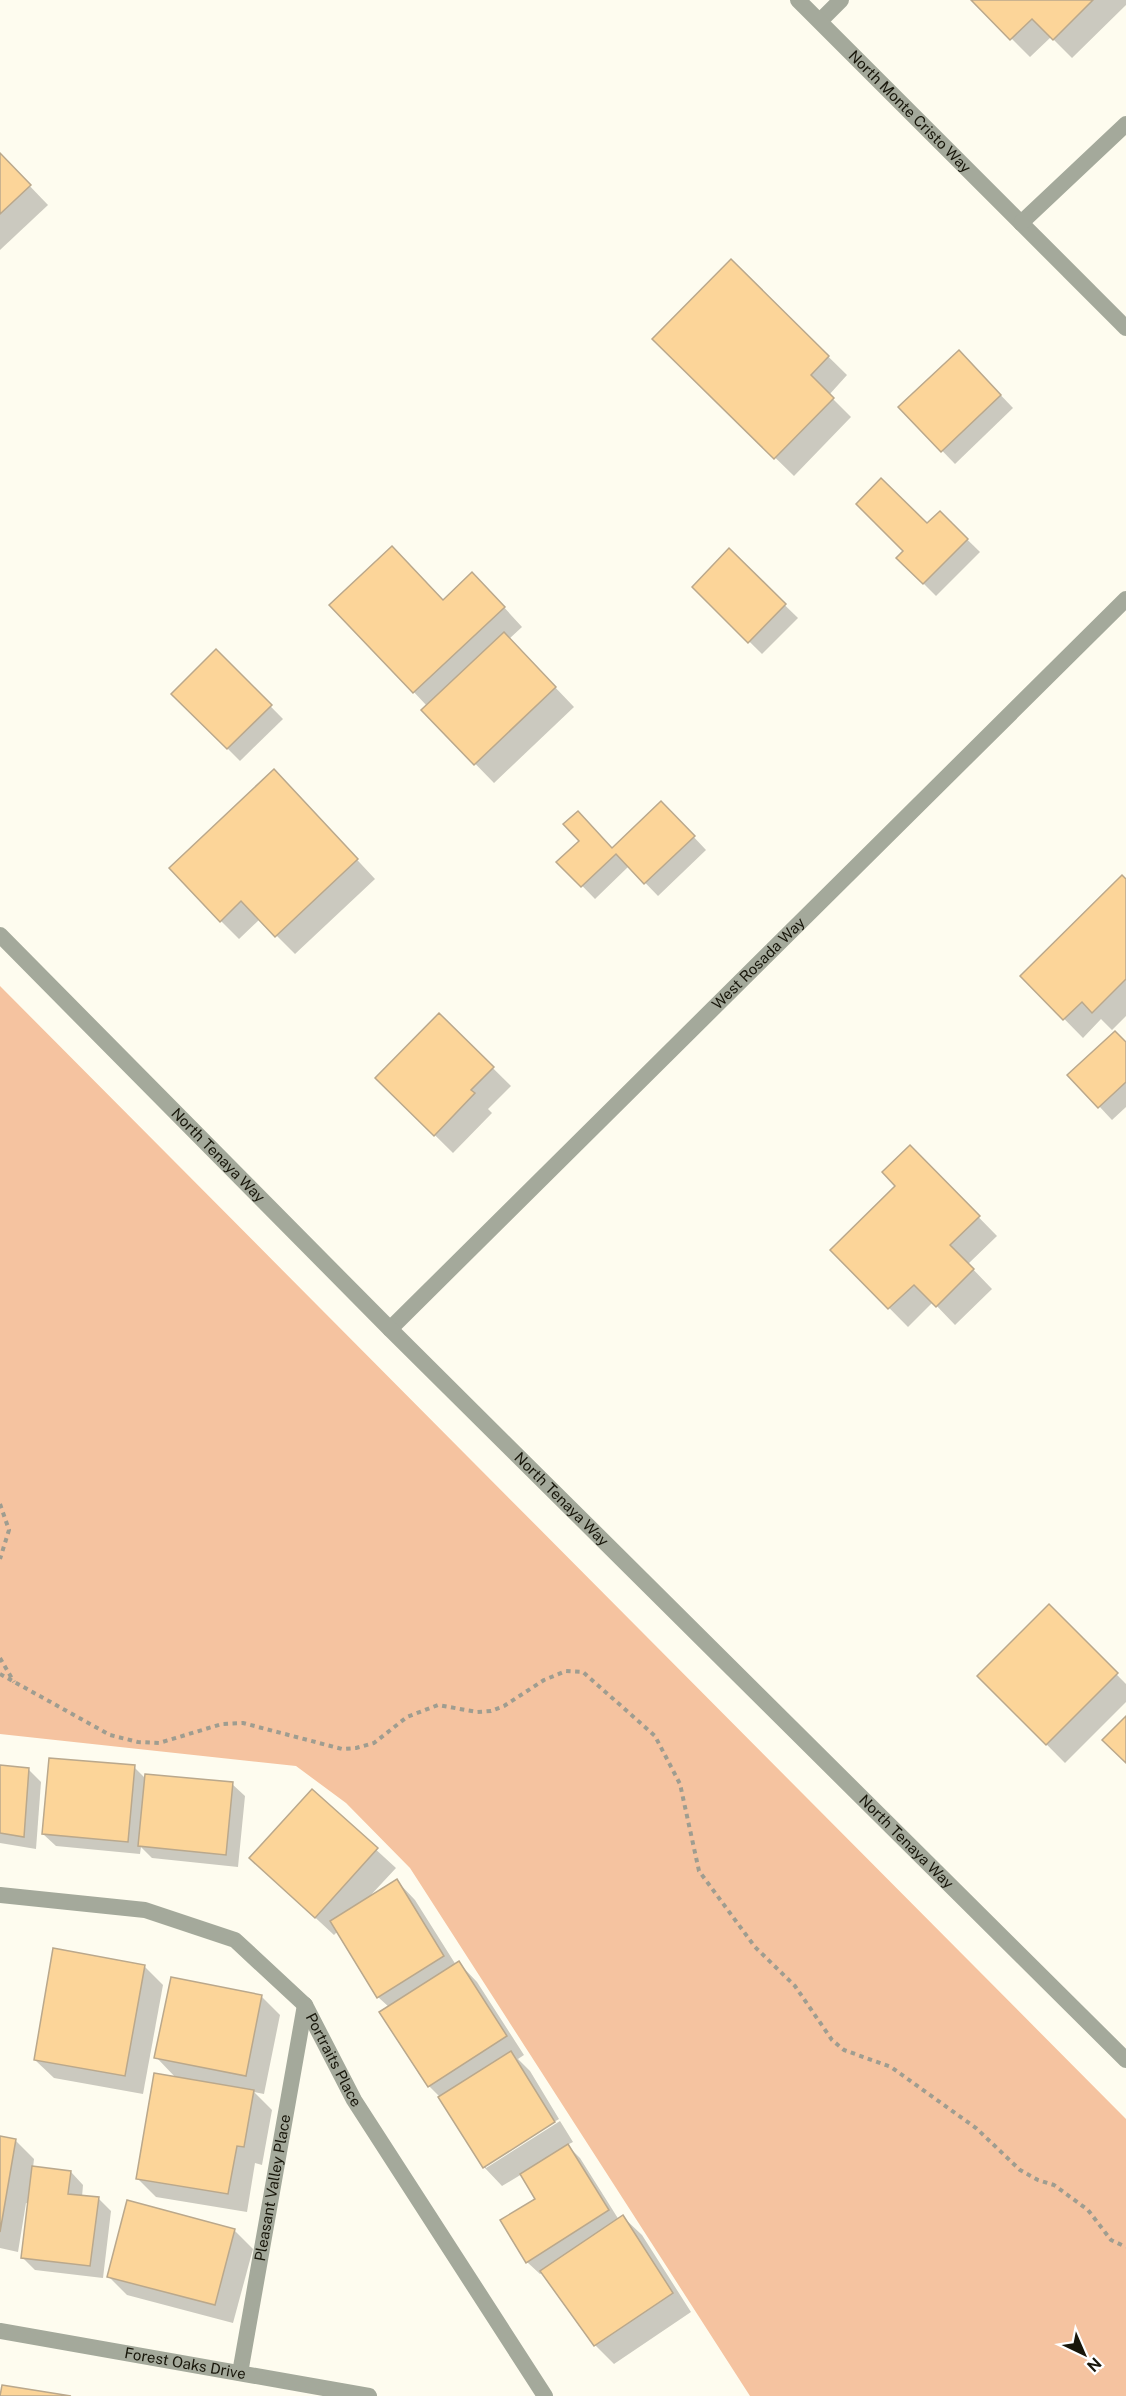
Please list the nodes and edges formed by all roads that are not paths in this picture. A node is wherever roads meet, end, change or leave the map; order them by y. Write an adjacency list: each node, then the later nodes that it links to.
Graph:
1 (798, 0): 3 (street, North Monte Cristo Way)
2 (841, 0): 3 (street)
3 (820, 21): 5 (street, North Monte Cristo Way)
4 (1126, 124): 5 (street)
5 (1021, 223): 6 (street, North Monte Cristo Way)
6 (1126, 328)
7 (1126, 599): 9 (street, West Rosada Way)
8 (0, 935): 9 (street, North Tenaya Way)
9 (390, 1329): 12 (street, North Tenaya Way)
10 (0, 1895): 11 (street, Portraits Place)
11 (305, 2005): 14 (street, Pleasant Valley Place); 16 (street, Portraits Place)
12 (1126, 2060)
13 (0, 2331): 14 (street, Forest Oaks Drive)
14 (240, 2373): 15 (street, Forest Oaks Drive)
15 (369, 2396)
16 (545, 2396)

